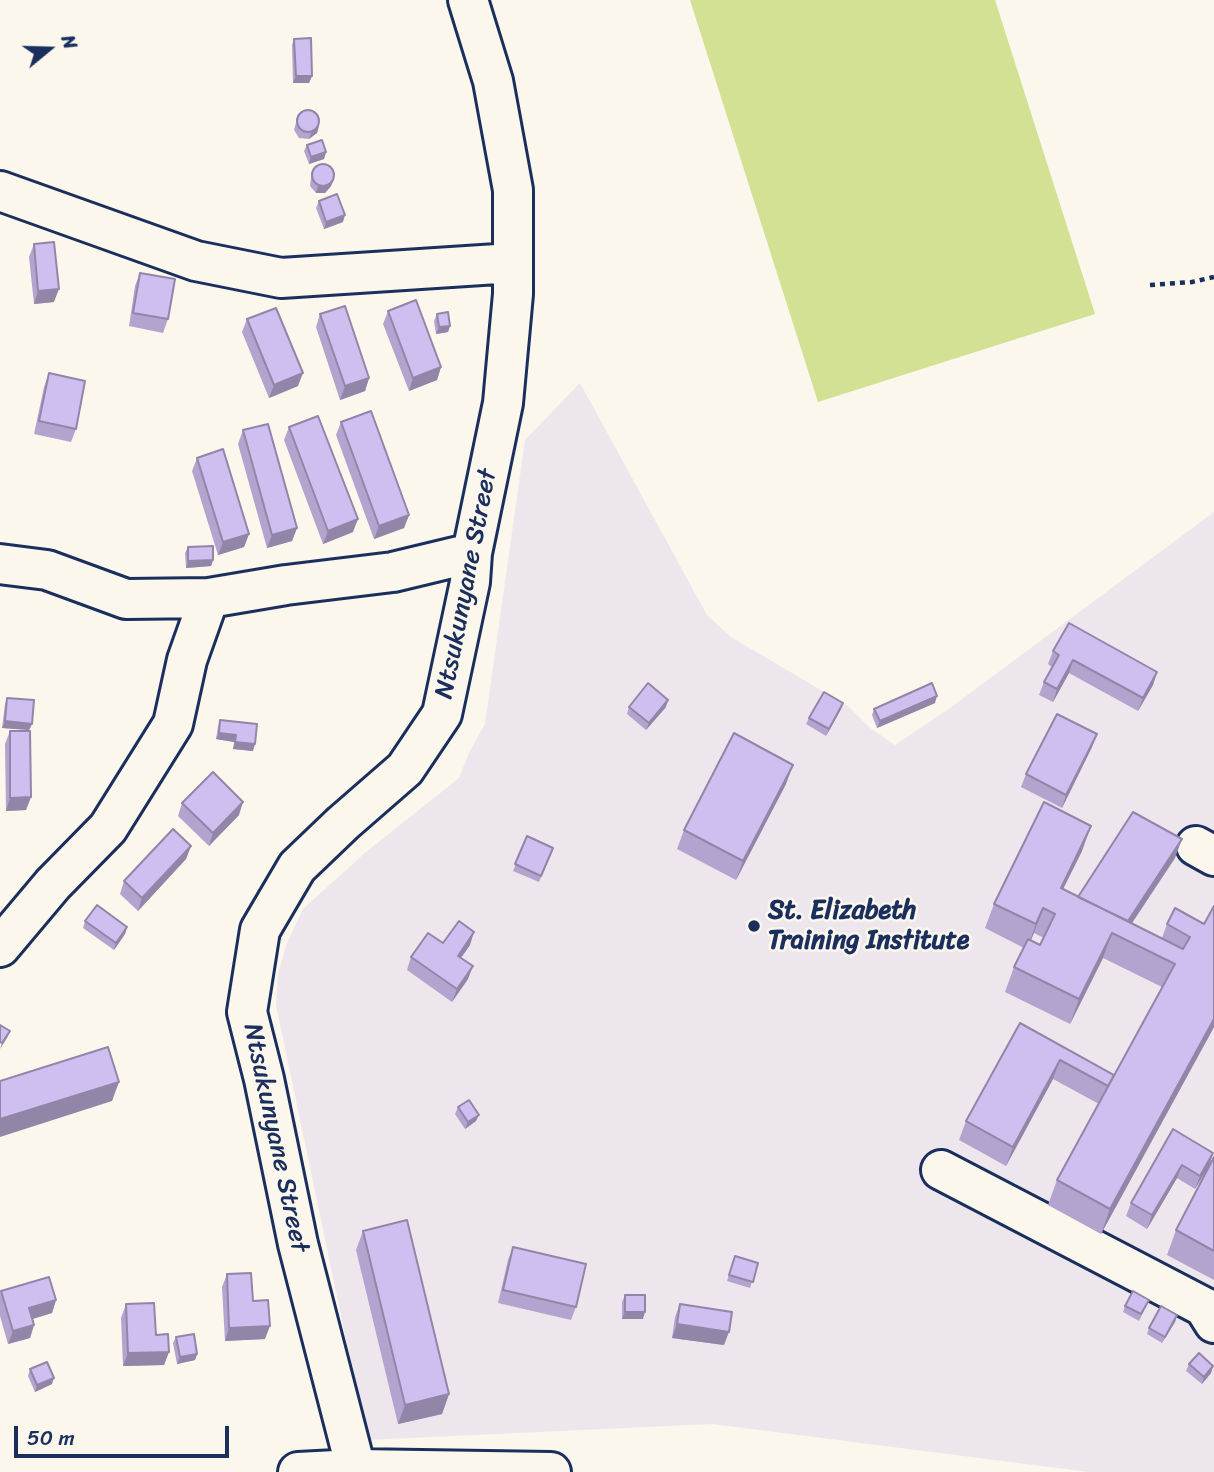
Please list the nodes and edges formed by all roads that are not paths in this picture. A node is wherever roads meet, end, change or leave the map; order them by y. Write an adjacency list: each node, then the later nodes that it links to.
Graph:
1 (468, 0): 3 (street, Ntsukunyane Street)
2 (0, 191): 3 (street)
3 (513, 263): 4 (street, Ntsukunyane Street)
4 (472, 553): 6 (street); 10 (street, Ntsukunyane Street)
5 (0, 564): 6 (street)
6 (209, 598): 7 (street)
7 (0, 947)
8 (941, 1170): 9 (street)
9 (1214, 1323)
10 (356, 1469): 11 (street); 12 (street)
11 (298, 1472)
12 (551, 1472)

